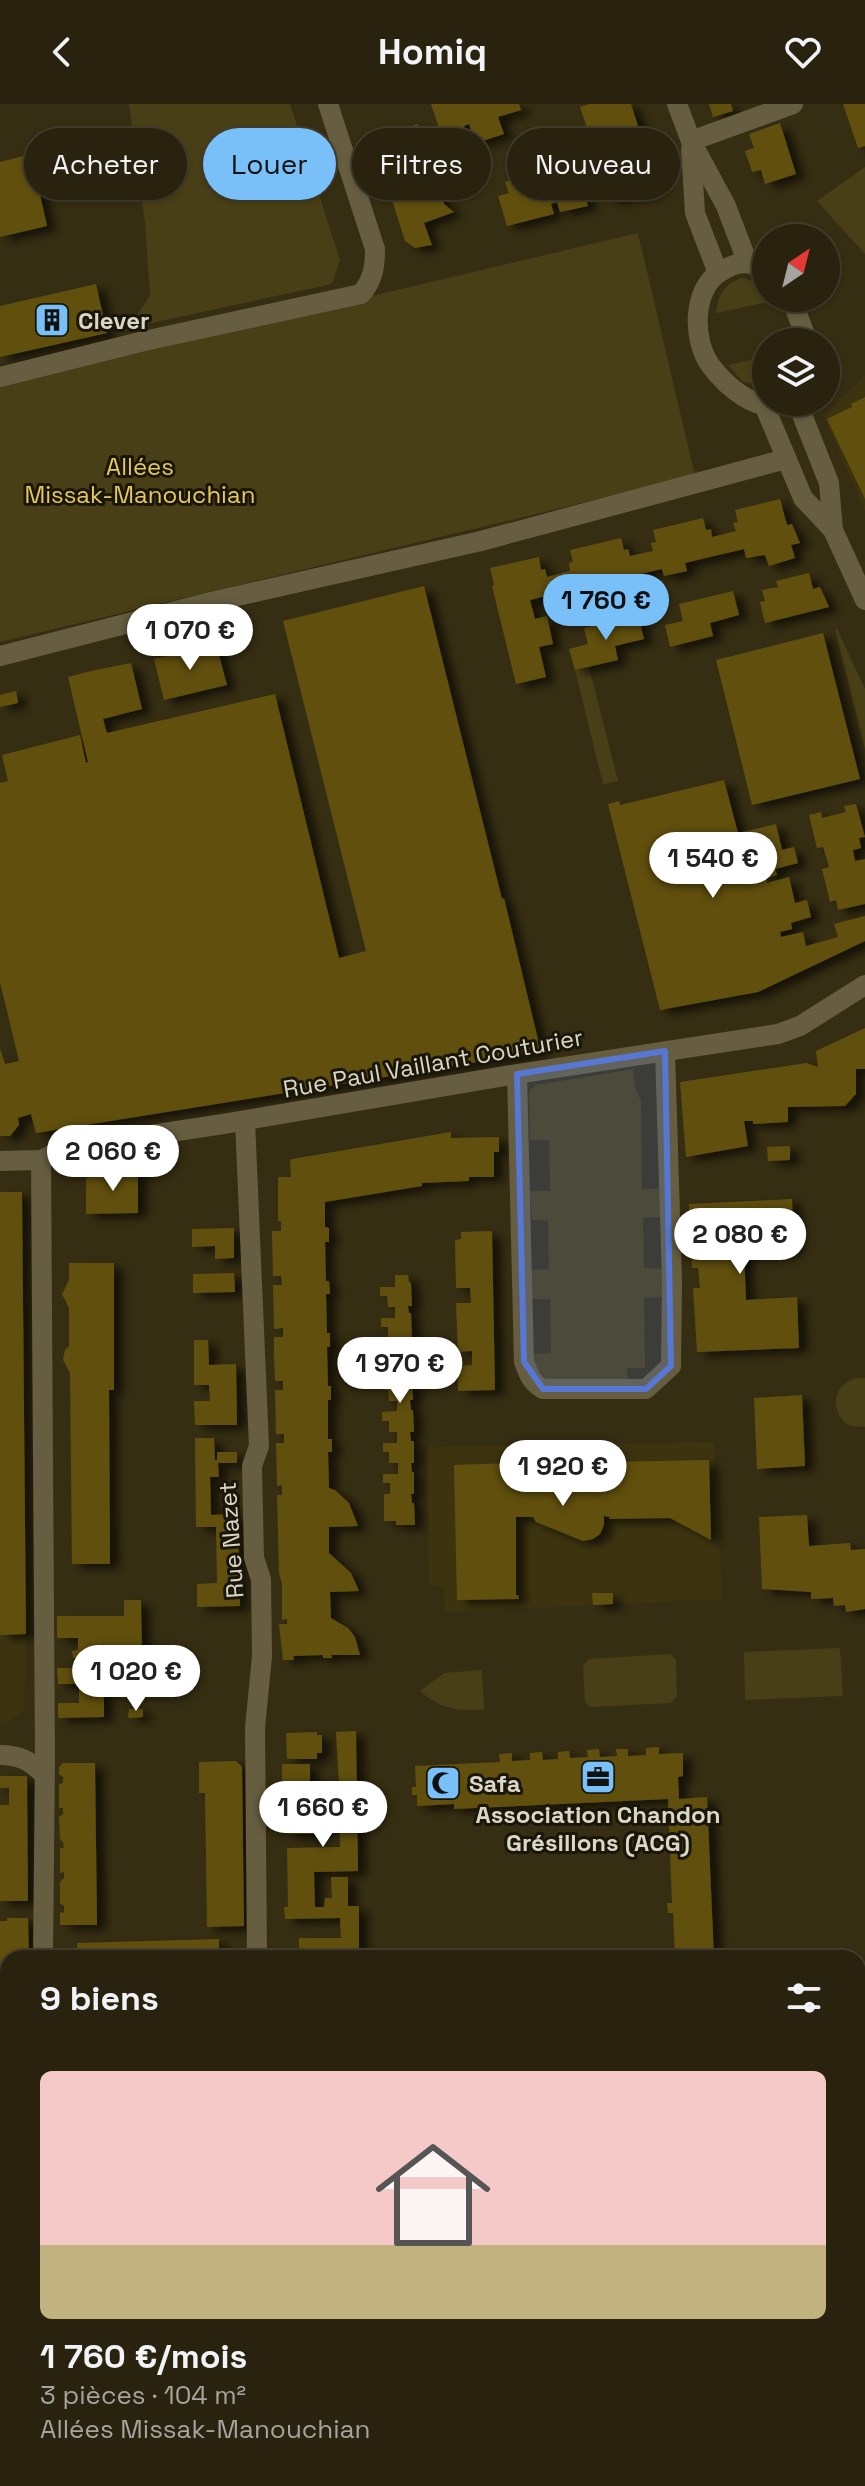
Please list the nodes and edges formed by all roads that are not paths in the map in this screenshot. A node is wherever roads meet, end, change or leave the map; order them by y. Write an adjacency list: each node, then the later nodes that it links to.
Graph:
1 (328, 104): 8 (street)
2 (677, 104): 4 (street)
3 (793, 104): 4 (street)
4 (691, 141): 5 (street); 7 (street)
5 (752, 257)
6 (752, 265): 7 (street)
7 (718, 273): 9 (street)
8 (0, 377)
9 (752, 398)
10 (777, 416): 12 (street)
11 (803, 416): 13 (street)
12 (786, 459): 13 (street); 15 (street)
13 (833, 530): 14 (street)
14 (865, 600)
15 (0, 656)
16 (865, 985): 17 (street, Rue Paul Vaillant Couturier)
17 (665, 1051): 18 (street, Rue Paul Vaillant Couturier); 18 (street)
18 (517, 1074): 19 (street, Rue Paul Vaillant Couturier)
19 (245, 1121): 20 (street, Rue Paul Vaillant Couturier); 25 (street, Rue Nazet)
20 (41, 1160): 21 (street, Rue Paul Vaillant Couturier); 23 (street)
21 (0, 1161)
22 (0, 1755): 23 (street)
23 (45, 1776): 24 (street)
24 (43, 1950)
25 (257, 1950)

